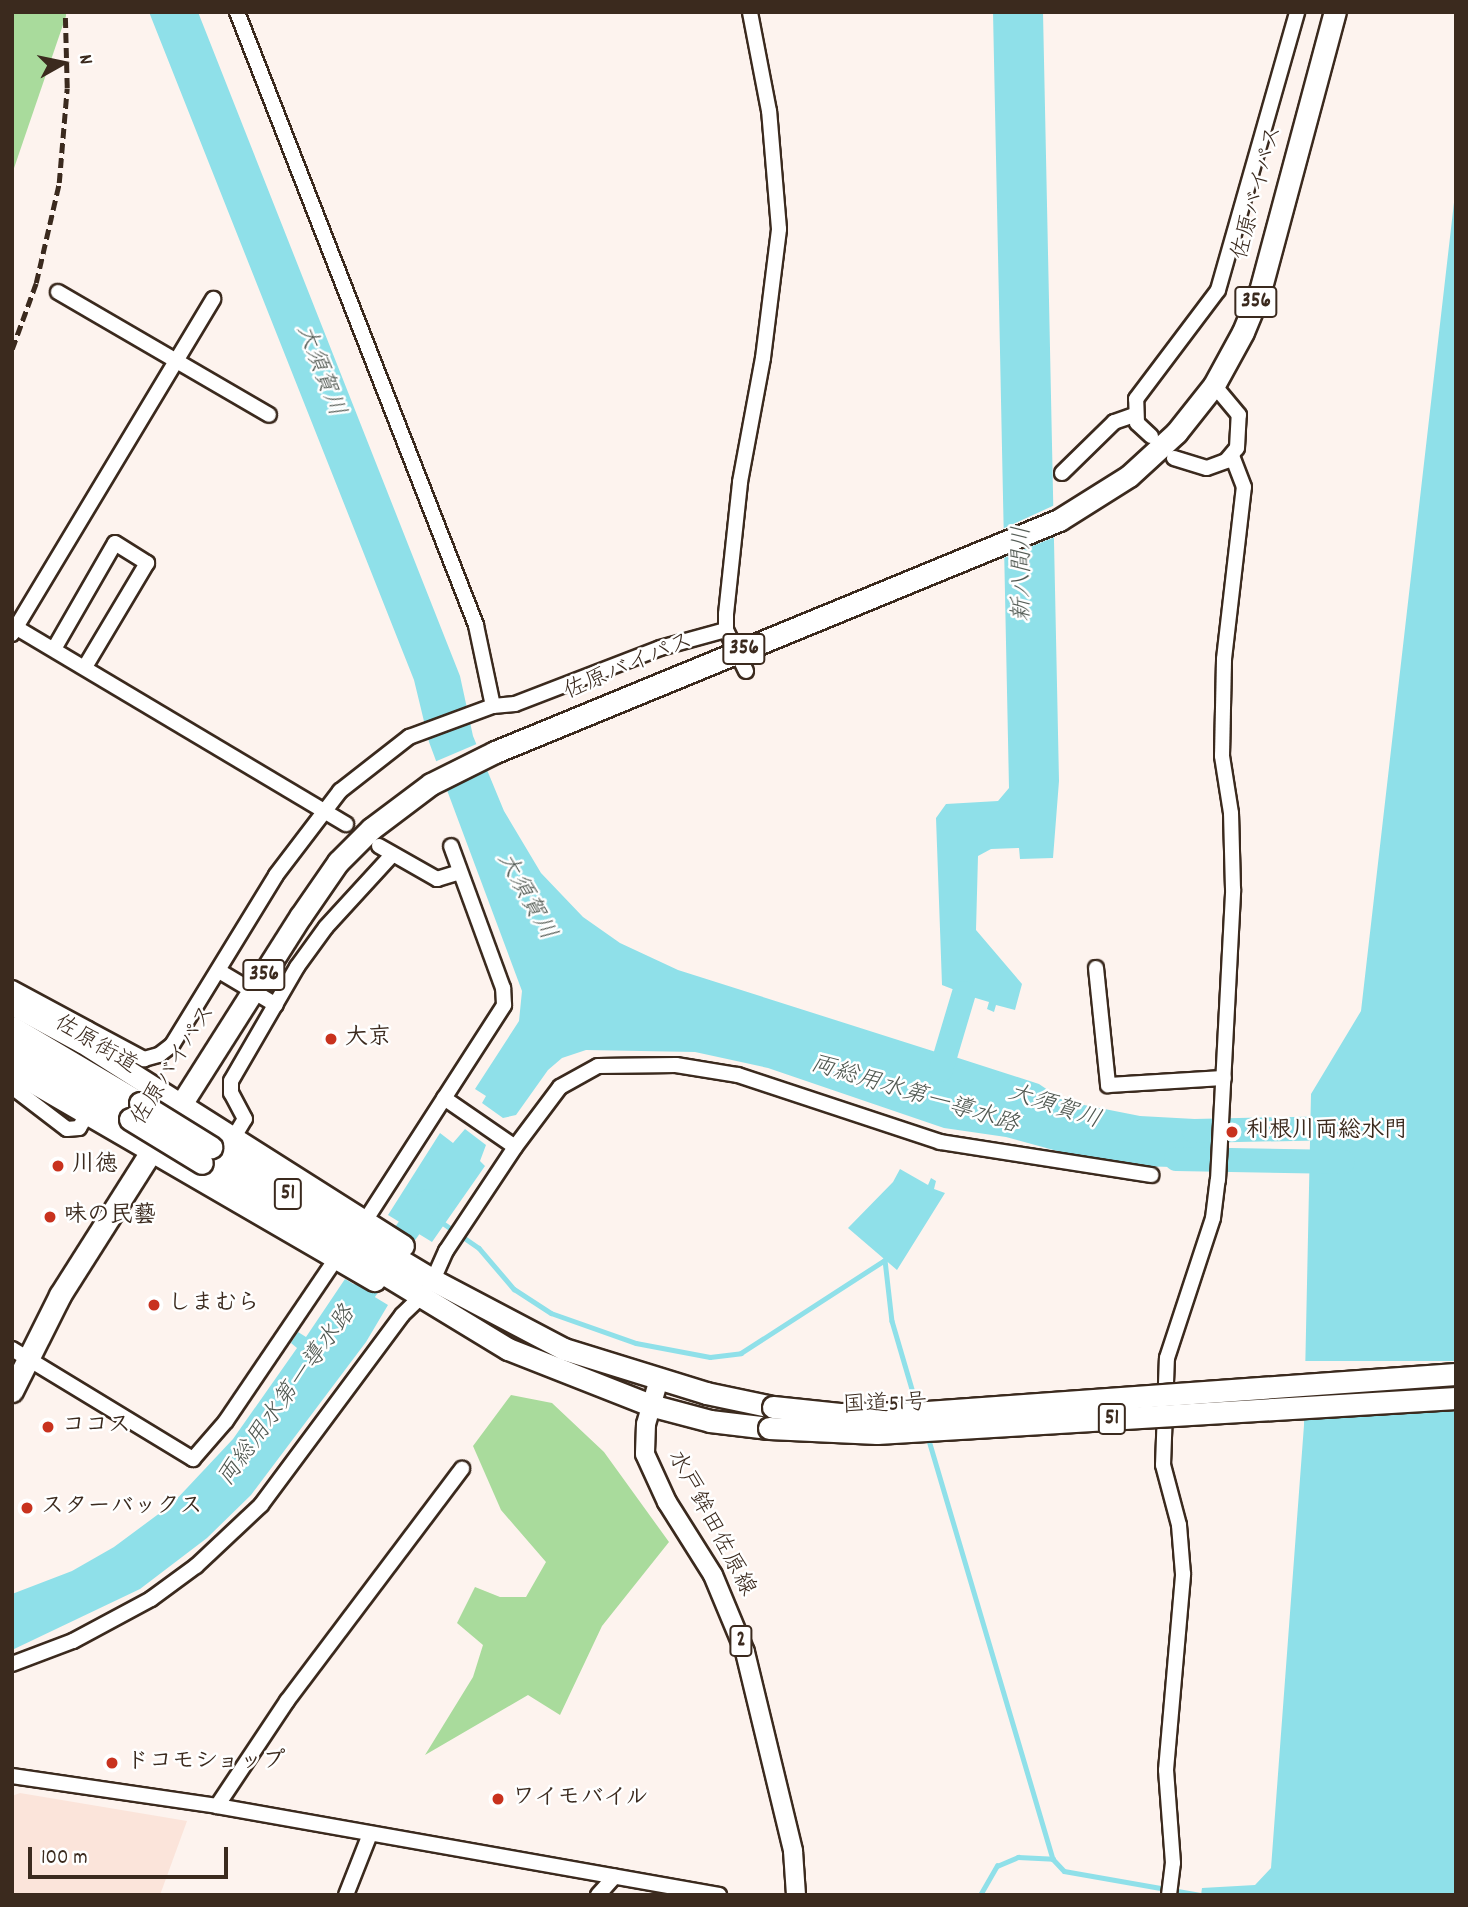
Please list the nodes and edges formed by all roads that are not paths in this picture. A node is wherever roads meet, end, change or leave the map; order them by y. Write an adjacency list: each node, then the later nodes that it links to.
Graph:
1 (237, 12): 20 (street)
2 (750, 12): 16 (street)
3 (1297, 12): 10 (street)
4 (1335, 12): 8 (highway, 佐原バイパス / 356)
5 (58, 292): 7 (street)
6 (213, 299): 7 (street)
7 (176, 361): 9 (street); 15 (street)
8 (1214, 385): 12 (street); 18 (highway, 佐原バイパス / 356)
9 (269, 415)
10 (1134, 415): 11 (street); 14 (street)
11 (1151, 436)
12 (1232, 456): 13 (street); 37 (street)
13 (1174, 458)
14 (1062, 472)
15 (14, 629): 17 (street)
16 (726, 630): 18 (street); 20 (street)
17 (54, 649): 19 (street); 19 (street)
18 (741, 661): 30 (highway, 佐原バイパス / 356)
19 (85, 667): 21 (street)
20 (488, 707): 21 (street)
21 (324, 810): 22 (street); 28 (street)
22 (346, 824)
23 (379, 846): 25 (street)
24 (451, 846): 26 (street)
25 (392, 855): 26 (street); 32 (street)
26 (460, 872): 39 (street)
27 (1096, 968): 37 (street)
28 (219, 971): 30 (street); 34 (street)
29 (12, 988): 34 (street)
30 (254, 992): 32 (street); 40 (highway, 佐原バイパス / 356)
31 (12, 1004): 34 (highway)
32 (276, 1005): 43 (street)
33 (12, 1027): 41 (highway, 佐原街道 / 51)
34 (85, 1035): 40 (highway)
35 (12, 1048): 41 (highway, 佐原街道 / 51)
36 (12, 1070): 42 (highway)
37 (1224, 1078): 65 (street)
38 (12, 1087): 42 (street)
39 (444, 1098): 44 (street); 47 (street)
40 (183, 1106): 43 (highway); 45 (highway, 佐原バイパス / 356)
41 (135, 1111): 47 (highway, 佐原街道 / 51, bridge)
42 (86, 1116): 45 (highway)
43 (234, 1137): 47 (highway)
44 (514, 1147): 46 (street); 48 (street)
45 (150, 1153): 47 (highway); 49 (highway, 佐原バイパス / 356)
46 (1151, 1175)
47 (358, 1245): 48 (highway); 48 (highway); 49 (street)
48 (422, 1283): 51 (highway, 国道51号 / 51); 54 (highway, 国道51号 / 51); 56 (street)
49 (19, 1354): 52 (highway, 佐原バイパス / 356)
50 (1456, 1374): 51 (highway, 国道51号 / 51, bridge)
51 (659, 1379): 54 (main road, 水戸鉾田佐原線 / 2)
52 (12, 1391)
53 (1456, 1398): 54 (highway, 国道51号 / 51, bridge)
54 (650, 1405): 64 (main road, 水戸鉾田佐原線 / 2)
55 (461, 1469): 58 (street)
56 (12, 1664)
57 (12, 1776): 58 (street)
58 (217, 1806): 59 (street)
59 (370, 1834): 60 (street); 62 (street)
60 (615, 1876): 61 (street); 63 (street)
61 (712, 1894)
62 (345, 1895)
63 (598, 1895)
64 (796, 1895)
65 (1169, 1895)

